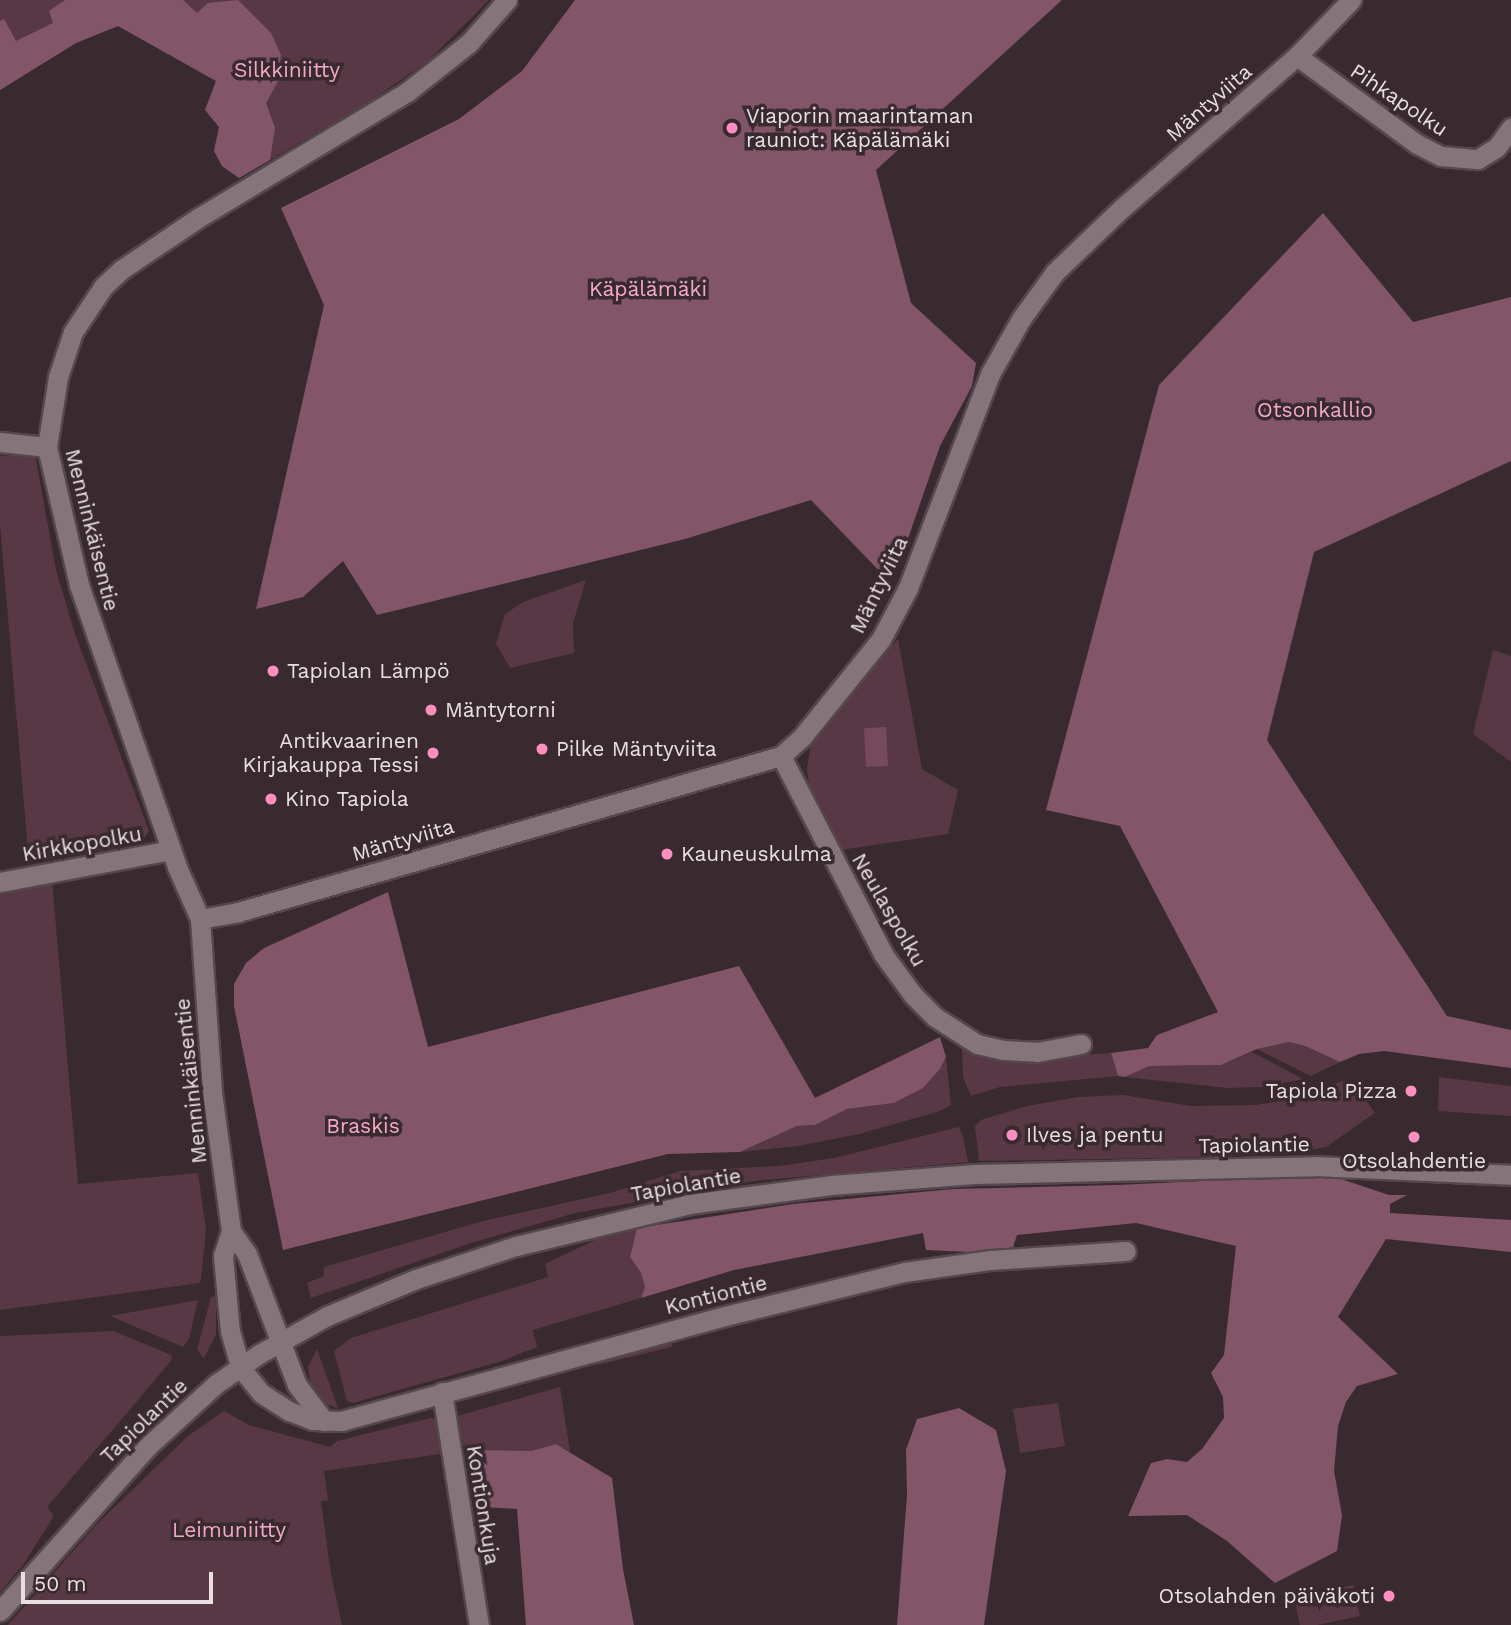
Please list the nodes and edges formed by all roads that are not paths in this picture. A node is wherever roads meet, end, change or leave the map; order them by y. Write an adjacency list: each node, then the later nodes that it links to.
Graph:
1 (507, 0): 6 (street, Menninkäisentie)
2 (1351, 0): 3 (street, Mäntyviita)
3 (1297, 56): 4 (street, Pihkapolku); 7 (street, Mäntyviita)
4 (1511, 128)
5 (0, 442): 6 (street)
6 (47, 447): 8 (street, Menninkäisentie)
7 (781, 756): 10 (street, Mäntyviita); 11 (street, Neulaspolku)
8 (172, 850): 9 (street, Kirkkopolku); 10 (street, Menninkäisentie)
9 (0, 882)
10 (201, 919): 13 (street, Menninkäisentie)
11 (1082, 1044)
12 (1511, 1175): 15 (street, Tapiolantie)
13 (231, 1231): 15 (street, Menninkäisentie); 16 (street, Menninkäisentie)
14 (1126, 1251): 17 (street, Kontiontie)
15 (282, 1341): 16 (street, Tapiolantie); 18 (street)
16 (240, 1367): 18 (street, Kontiontie); 19 (street, Tapiolantie)
17 (442, 1392): 18 (street, Kontiontie); 20 (street, Kontionkuja)
18 (324, 1421)
19 (0, 1611)
20 (479, 1625)

